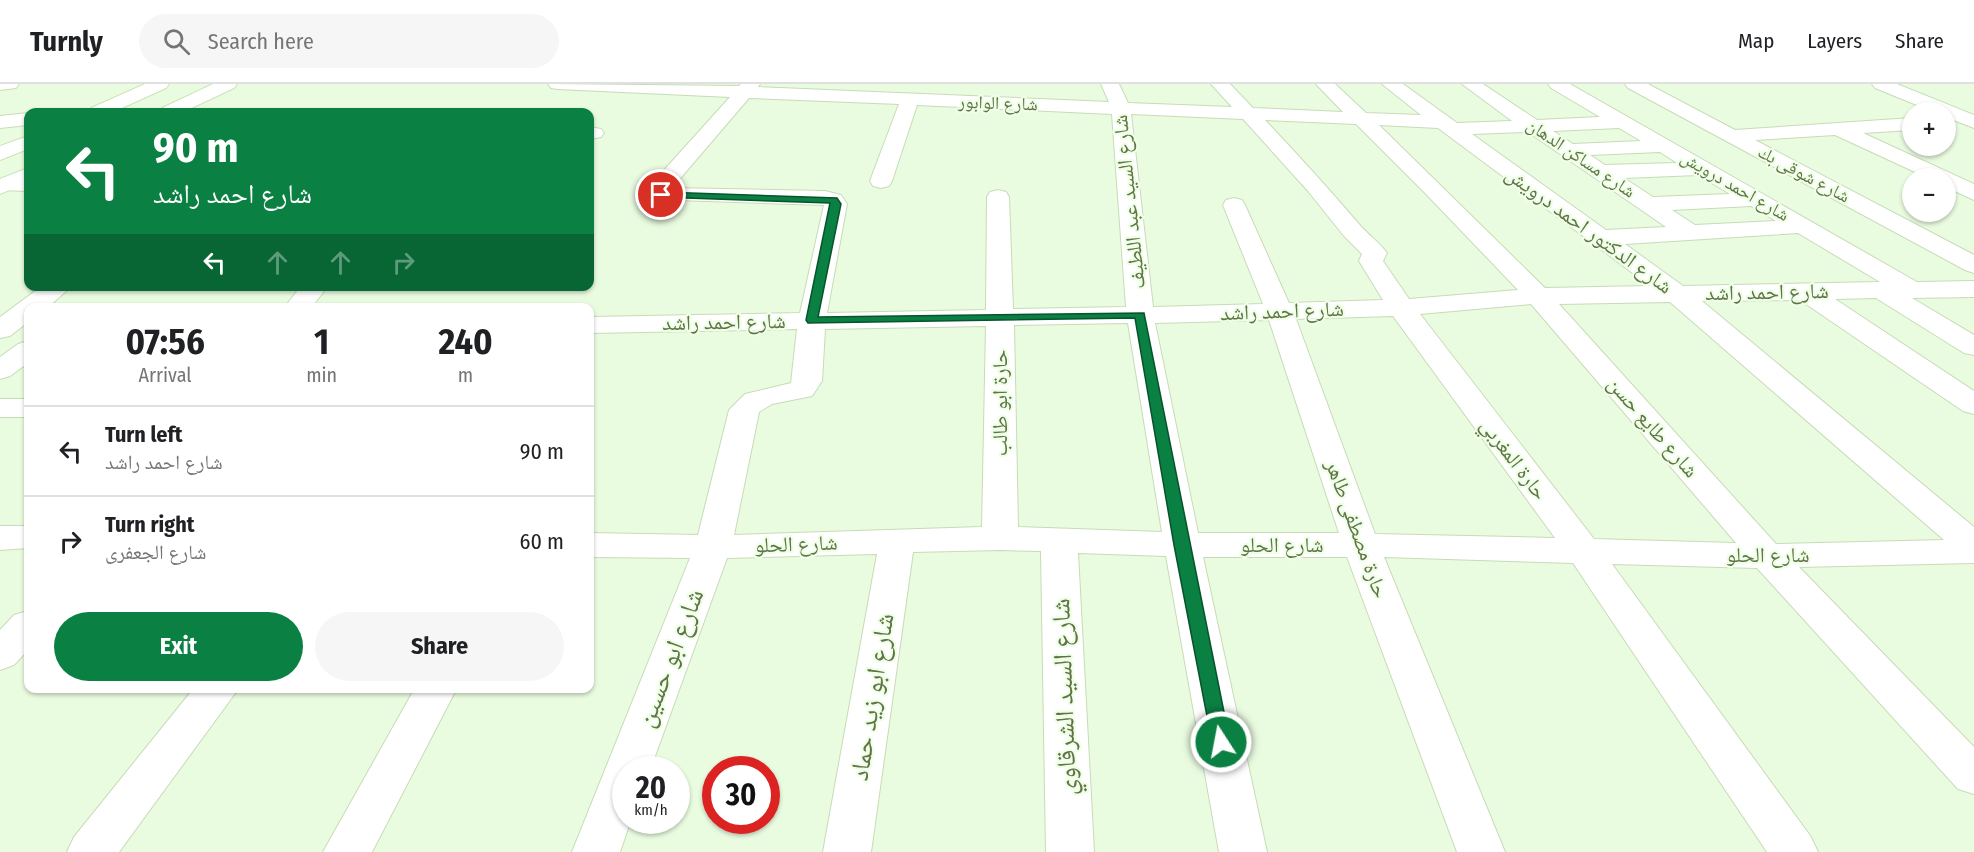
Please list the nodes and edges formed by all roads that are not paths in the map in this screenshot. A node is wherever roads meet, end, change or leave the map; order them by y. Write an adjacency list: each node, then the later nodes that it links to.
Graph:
1 (10, 84): 11 (street)
2 (160, 84): 21 (street)
3 (228, 84): 22 (street)
4 (557, 84): 12 (street, شارع الوابور)
5 (1220, 84): 23 (street, حارة المغربي)
6 (1325, 84): 25 (street, شارع طايع حسن)
7 (1390, 84): 31 (street, شارع الدكتور احمد درويش)
8 (1471, 84): 20 (street, شارع مساكن الدهان)
9 (1635, 84): 34 (street, شارع شوقى بك)
10 (1881, 84): 18 (street)
11 (0, 85)
12 (748, 88): 17 (street, شارع الوابور); 72 (street, شارع ابو حسين)
13 (972, 93): 15 (street, شارع الوابور); 17 (street, شارع الوابور)
14 (1556, 93): 28 (street, شارع احمد درويش)
15 (1116, 96): 23 (street, شارع الوابور); 70 (street, شارع السيد عبد اللطيف)
16 (1963, 96): 18 (street)
17 (910, 99): 45 (street)
18 (1918, 99): 26 (street)
19 (1534, 103): 20 (street)
20 (1501, 104): 32 (street, شارع مساكن الدهان)
21 (106, 108)
22 (177, 108)
23 (1246, 114): 25 (street, شارع الوابور); 68 (street, حارة المغربي)
24 (24, 119): 27 (street)
25 (1359, 119): 31 (street, شارع الوابور); 65 (street, شارع طايع حسن)
26 (1971, 121): 29 (street)
27 (0, 122)
28 (1625, 122): 32 (street, شارع الوابور); 36 (street, شارع احمد درويش)
29 (1956, 122)
30 (1902, 125): 33 (street)
31 (1446, 126): 32 (street, شارع الوابور); 56 (street, شارع الدكتور احمد درويش)
32 (1533, 126): 37 (street, شارع مساكن الدهان)
33 (1839, 129): 34 (street); 42 (street)
34 (1733, 136): 57 (street, شارع شوقى بك)
35 (24, 144): 38 (street)
36 (1666, 146): 37 (street); 41 (street, شارع احمد درويش)
37 (1569, 150): 43 (street, شارع مساكن الدهان)
38 (0, 154)
39 (0, 162): 40 (street)
40 (24, 165)
41 (1704, 168): 43 (street); 51 (street, شارع احمد درويش)
42 (1922, 168)
43 (1602, 172): 52 (street, شارع مساكن الدهان)
44 (24, 176): 48 (street)
45 (881, 181)
46 (1956, 184): 49 (street)
47 (24, 185): 48 (street)
48 (3, 186)
49 (1974, 193)
50 (998, 197): 71 (street, حارة ابو طالب)
51 (1758, 198): 52 (street); 54 (street, شارع احمد درويش)
52 (1648, 204): 55 (street, شارع مساكن الدهان)
53 (1234, 205): 69 (street, حارة مصطفى طاهر)
54 (1804, 226): 55 (street); 60 (street, شارع احمد درويش)
55 (1691, 233): 56 (street)
56 (1601, 238): 64 (street, شارع الدكتور احمد درويش)
57 (1974, 265)
58 (1974, 289): 60 (street, شارع احمد راشد)
59 (1881, 290): 60 (street, شارع احمد راشد); 63 (street, شارع احمد راشد); 76 (street)
60 (1912, 290)
61 (52, 291): 66 (street)
62 (311, 291): 67 (street)
63 (1805, 291): 64 (street, شارع احمد راشد); 78 (street)
64 (1676, 293): 65 (street, شارع احمد راشد); 89 (street, شارع الدكتور احمد درويش)
65 (1538, 296): 68 (street, شارع احمد راشد); 93 (street, شارع طايع حسن)
66 (36, 303)
67 (301, 303)
68 (1401, 308): 69 (street, شارع احمد راشد); 92 (street, حارة المغربي)
69 (1279, 310): 70 (street, شارع احمد راشد); 88 (street, حارة مصطفى طاهر)
70 (1140, 315): 71 (street, شارع احمد راشد); 87 (street, شارع السيد عبد اللطيف)
71 (1000, 316): 72 (street, شارع احمد راشد); 83 (street, حارة ابو طالب)
72 (812, 320): 74 (street, شارع احمد راشد); 90 (street, شارع ابو حسين)
73 (24, 324): 75 (street)
74 (594, 325)
75 (19, 341): 77 (street)
76 (1974, 347)
77 (0, 370)
78 (1974, 405)
79 (0, 408): 80 (street)
80 (24, 408)
81 (24, 537): 82 (street)
82 (0, 538)
83 (1000, 538): 84 (street, شارع الحلو); 85 (street, شارع الحلو)
84 (897, 541): 90 (street, شارع الحلو); 104 (street, شارع ابو زيد حماد)
85 (1059, 541): 87 (street, شارع الحلو); 105 (street, شارع السيد الشرقاوي)
86 (594, 544): 90 (street, شارع الحلو)
87 (1182, 545): 88 (street, شارع الحلو); 106 (street, شارع السيد عبد اللطيف)
88 (1361, 545): 92 (street, شارع الحلو); 107 (street, حارة مصطفى طاهر)
89 (1974, 546)
90 (713, 547): 98 (street, شارع ابو حسين)
91 (1974, 551): 93 (street, شارع الحلو)
92 (1584, 552): 93 (street, شارع الحلو); 108 (street, حارة المغربي)
93 (1767, 556): 99 (street, شارع طايع حسن)
94 (24, 629): 95 (street)
95 (0, 655)
96 (214, 693): 101 (street)
97 (433, 693): 102 (street)
98 (632, 756)
99 (1974, 776)
100 (612, 810): 103 (street)
101 (91, 852)
102 (347, 852)
103 (596, 852)
104 (847, 852)
105 (1070, 852)
106 (1243, 852)
107 (1481, 852)
108 (1794, 852)

